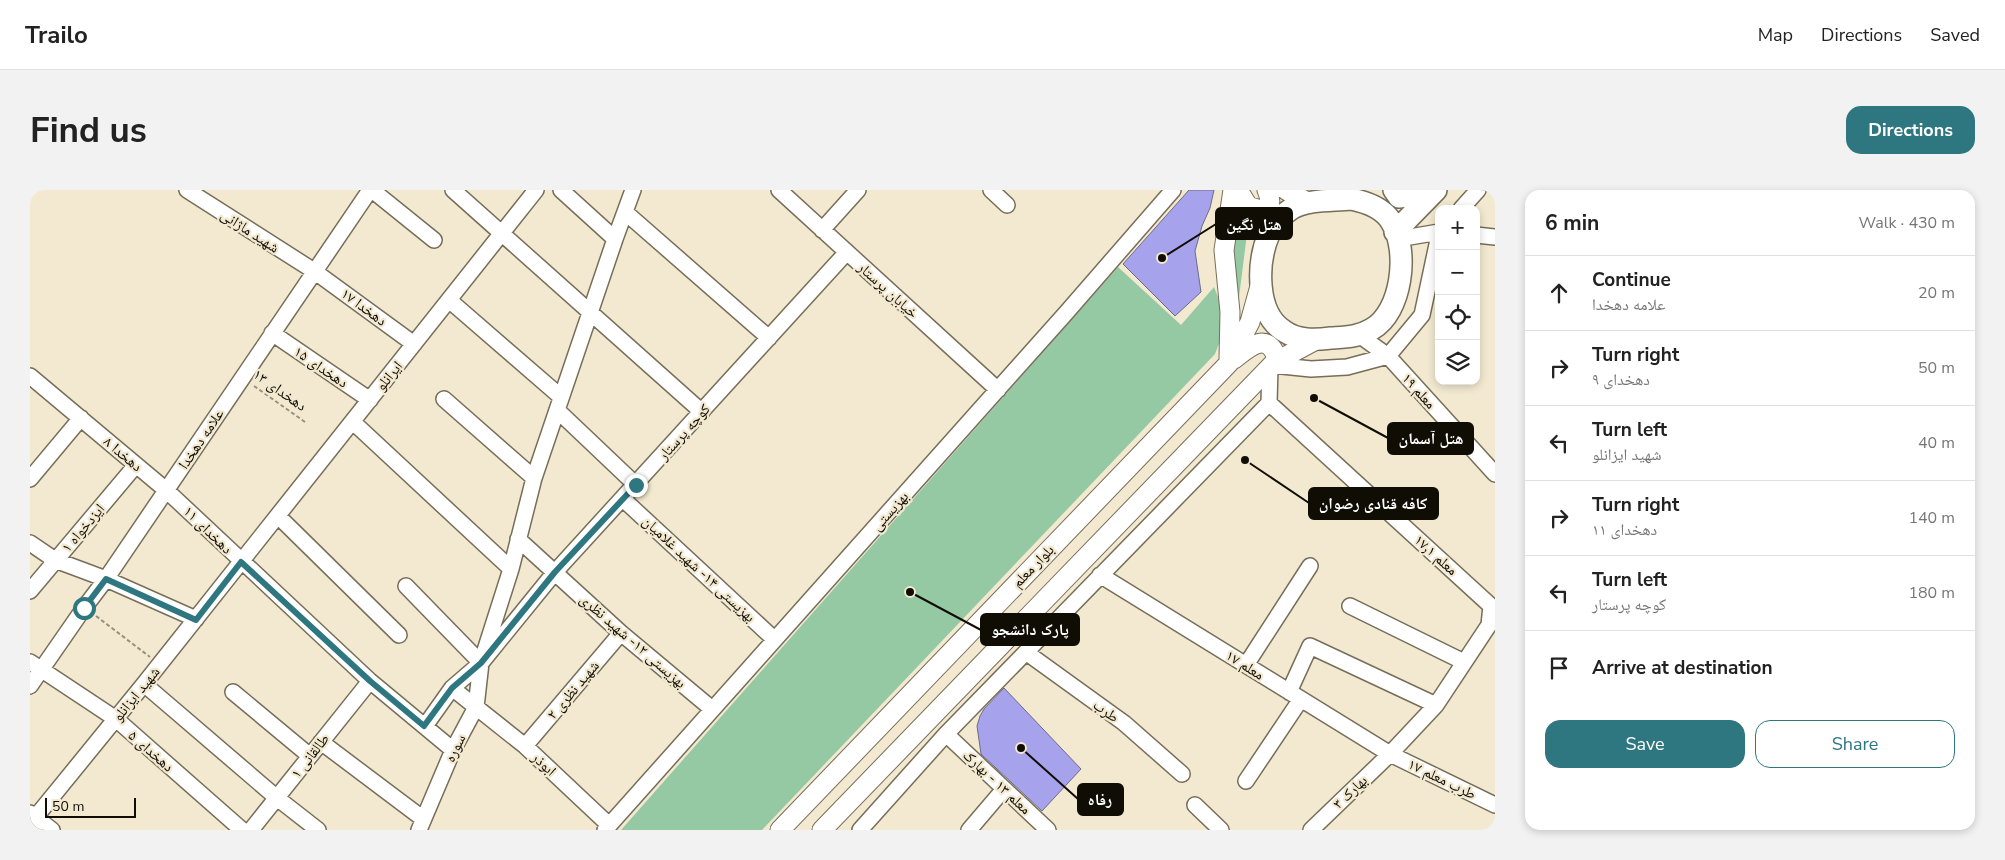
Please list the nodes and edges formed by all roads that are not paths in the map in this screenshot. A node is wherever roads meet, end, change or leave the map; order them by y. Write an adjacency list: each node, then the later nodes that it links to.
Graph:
1 (187, 190): 36 (street, شهید ماژانی)
2 (371, 190): 33 (street); 36 (street, علامه دهخدا)
3 (453, 190): 27 (street)
4 (536, 190): 27 (street, ایرانلو)
5 (561, 190): 32 (street)
6 (633, 190): 24 (street, سوره)
7 (778, 190): 25 (street, خیابان پرستار)
8 (858, 190): 25 (street)
9 (991, 190): 22 (street)
10 (1173, 190): 49 (street, بهزیستی)
11 (1234, 190): 46 (main road)
12 (1238, 190): 23 (main road)
13 (1267, 190): 23 (main road)
14 (1286, 190): 20 (main road)
15 (1394, 190): 16 (highway)
16 (1420, 190)
17 (1436, 190): 30 (highway)
18 (1478, 190): 21 (street)
19 (1358, 194): 20 (highway); 30 (highway)
20 (1308, 203): 26 (highway)
21 (1465, 205)
22 (1007, 206)
23 (1248, 206): 26 (main road)
24 (625, 212): 32 (street, سوره); 42 (street)
25 (822, 230): 35 (street, خیابان پرستار)
26 (1269, 232): 37 (highway)
27 (503, 233): 38 (street, ایرانلو); 39 (street)
28 (1435, 234): 30 (street)
29 (1480, 235): 31 (street)
30 (1396, 236): 41 (highway)
31 (1495, 237)
32 (615, 239): 39 (street, سوره)
33 (434, 240)
34 (1436, 250): 45 (street)
35 (847, 252): 42 (street, کوچه پرستار); 49 (street, خیابان پرستار)
36 (314, 271): 40 (street, علامه دهخدا); 44 (street, دهخدا ۱۷)
37 (1260, 286): 43 (highway); 46 (main road, بلوار معلم)
38 (449, 300): 44 (street, ایرانلو); 53 (street)
39 (589, 313): 53 (street, سوره); 54 (street)
40 (272, 334): 51 (street, دهخدای ۱۵); 62 (street, علامه دهخدا)
41 (1359, 335): 43 (highway); 45 (street, معلم ۱۹)
42 (769, 338): 54 (street, کوچه پرستار)
43 (1316, 340): 47 (main road)
44 (414, 344): 51 (street, ایرانلو)
45 (1388, 356): 47 (street); 59 (street, معلم ۱۹)
46 (1229, 363): 47 (main road); 117 (main road, بلوار معلم)
47 (1272, 365): 52 (street); 118 (main road)
48 (30, 376): 55 (street, دهخدا ۸)
49 (998, 390): 81 (street, بهزیستی)
50 (444, 399): 60 (street)
51 (370, 400): 56 (street, ایرانلو)
52 (1269, 403): 72 (street); 77 (street, معلم ۱۷٫۱)
53 (559, 404): 60 (street, سوره); 61 (street)
54 (702, 412): 61 (street, کوچه پرستار)
55 (81, 418): 57 (street, دهخدا ۸); 58 (street)
56 (353, 422): 64 (street, ایرانلو); 70 (street)
57 (136, 465): 62 (street, دهخدا ۸); 67 (street, ایزدخواه ۱)
58 (32, 474)
59 (1495, 474)
60 (534, 478): 65 (street, سوره)
61 (636, 485): 63 (street, کوچه پرستار)
62 (166, 490): 68 (street, دهخدای ۱۱); 73 (street, علامه دهخدا)
63 (623, 499): 71 (street, کوچه پرستار); 81 (street, بهزیستی ۱۴- شهید غلامیان)
64 (278, 516): 68 (street, ایرانلو); 80 (street)
65 (518, 539): 70 (street, سوره); 71 (street, بهزیستی ۱۲- شهید نظری)
66 (30, 544): 67 (street)
67 (55, 560): 73 (street); 75 (street, ایزدخواه ۱)
68 (241, 562): 78 (street, شهید ایزانلو); 87 (street, دهخدای ۱۱)
69 (1310, 566): 85 (street)
70 (511, 569): 84 (street, سوره)
71 (555, 572): 79 (street, بهزیستی ۱۲- شهید نظری); 84 (street, کوچه پرستار)
72 (1100, 575): 82 (street); 85 (street, معلم ۱۷)
73 (106, 579): 78 (street); 86 (street, علامه دهخدا)
74 (406, 586): 84 (street)
75 (30, 591)
76 (1350, 606): 83 (street)
77 (1491, 606): 83 (street, بهارک ۳)
78 (196, 620): 88 (street, شهید ایزانلو)
79 (621, 633): 95 (street, بهزیستی ۱۲- شهید نظری); 100 (street, شهید نظری ۲)
80 (399, 634)
81 (774, 639): 95 (street, بهزیستی)
82 (1027, 653): 98 (street); 104 (street, طرب)
83 (1464, 662): 93 (street, بهارک ۳)
84 (481, 663): 90 (street, کوچه پرستار); 94 (street, سوره)
85 (1246, 665): 92 (street, معلم ۱۷)
86 (36, 666): 89 (street, علامه دهخدا); 96 (street, دهخدای ۵)
87 (370, 681): 97 (street, دهخدای ۱۱); 99 (street, طالقانی ۱)
88 (144, 684): 96 (street, شهید ایزانلو); 107 (street)
89 (30, 686)
90 (452, 688): 94 (street, ابوذر); 97 (street, کوچه پرستار)
91 (233, 692): 103 (street)
92 (1295, 696): 93 (street); 102 (street, معلم ۱۷); 105 (street)
93 (1436, 705): 102 (street, بهارک ۳)
94 (476, 707): 100 (street, ابوذر); 101 (street, سوره)
95 (712, 709): 112 (street, بهزیستی)
96 (116, 720): 110 (street, شهید ایزانلو); 114 (street, دهخدای ۵)
97 (424, 726): 101 (street, دهخدای ۱۱)
98 (946, 734): 106 (street, معلم ۱۳ - بهارک); 119 (street)
99 (321, 742): 103 (street, طالقانی ۱); 111 (street)
100 (525, 746): 112 (street, ابوذر)
101 (453, 750): 111 (street, سوره)
102 (1390, 754): 109 (street, طرب معلم ۱۷); 123 (street, بهارک ۳)
103 (310, 756): 107 (street, طالقانی ۱)
104 (1182, 774)
105 (1246, 781)
106 (1004, 789): 120 (street); 121 (street, معلم ۱۳ - بهارک)
107 (277, 798): 115 (street, طالقانی ۱); 116 (street)
108 (1194, 805): 122 (street)
109 (1495, 805)
110 (32, 818): 113 (street)
111 (420, 824)
112 (607, 827)
113 (52, 830)
114 (242, 830)
115 (251, 830)
116 (318, 830)
117 (780, 830)
118 (822, 830)
119 (860, 830)
120 (969, 830)
121 (1048, 830)
122 (1220, 830)
123 (1311, 830)

